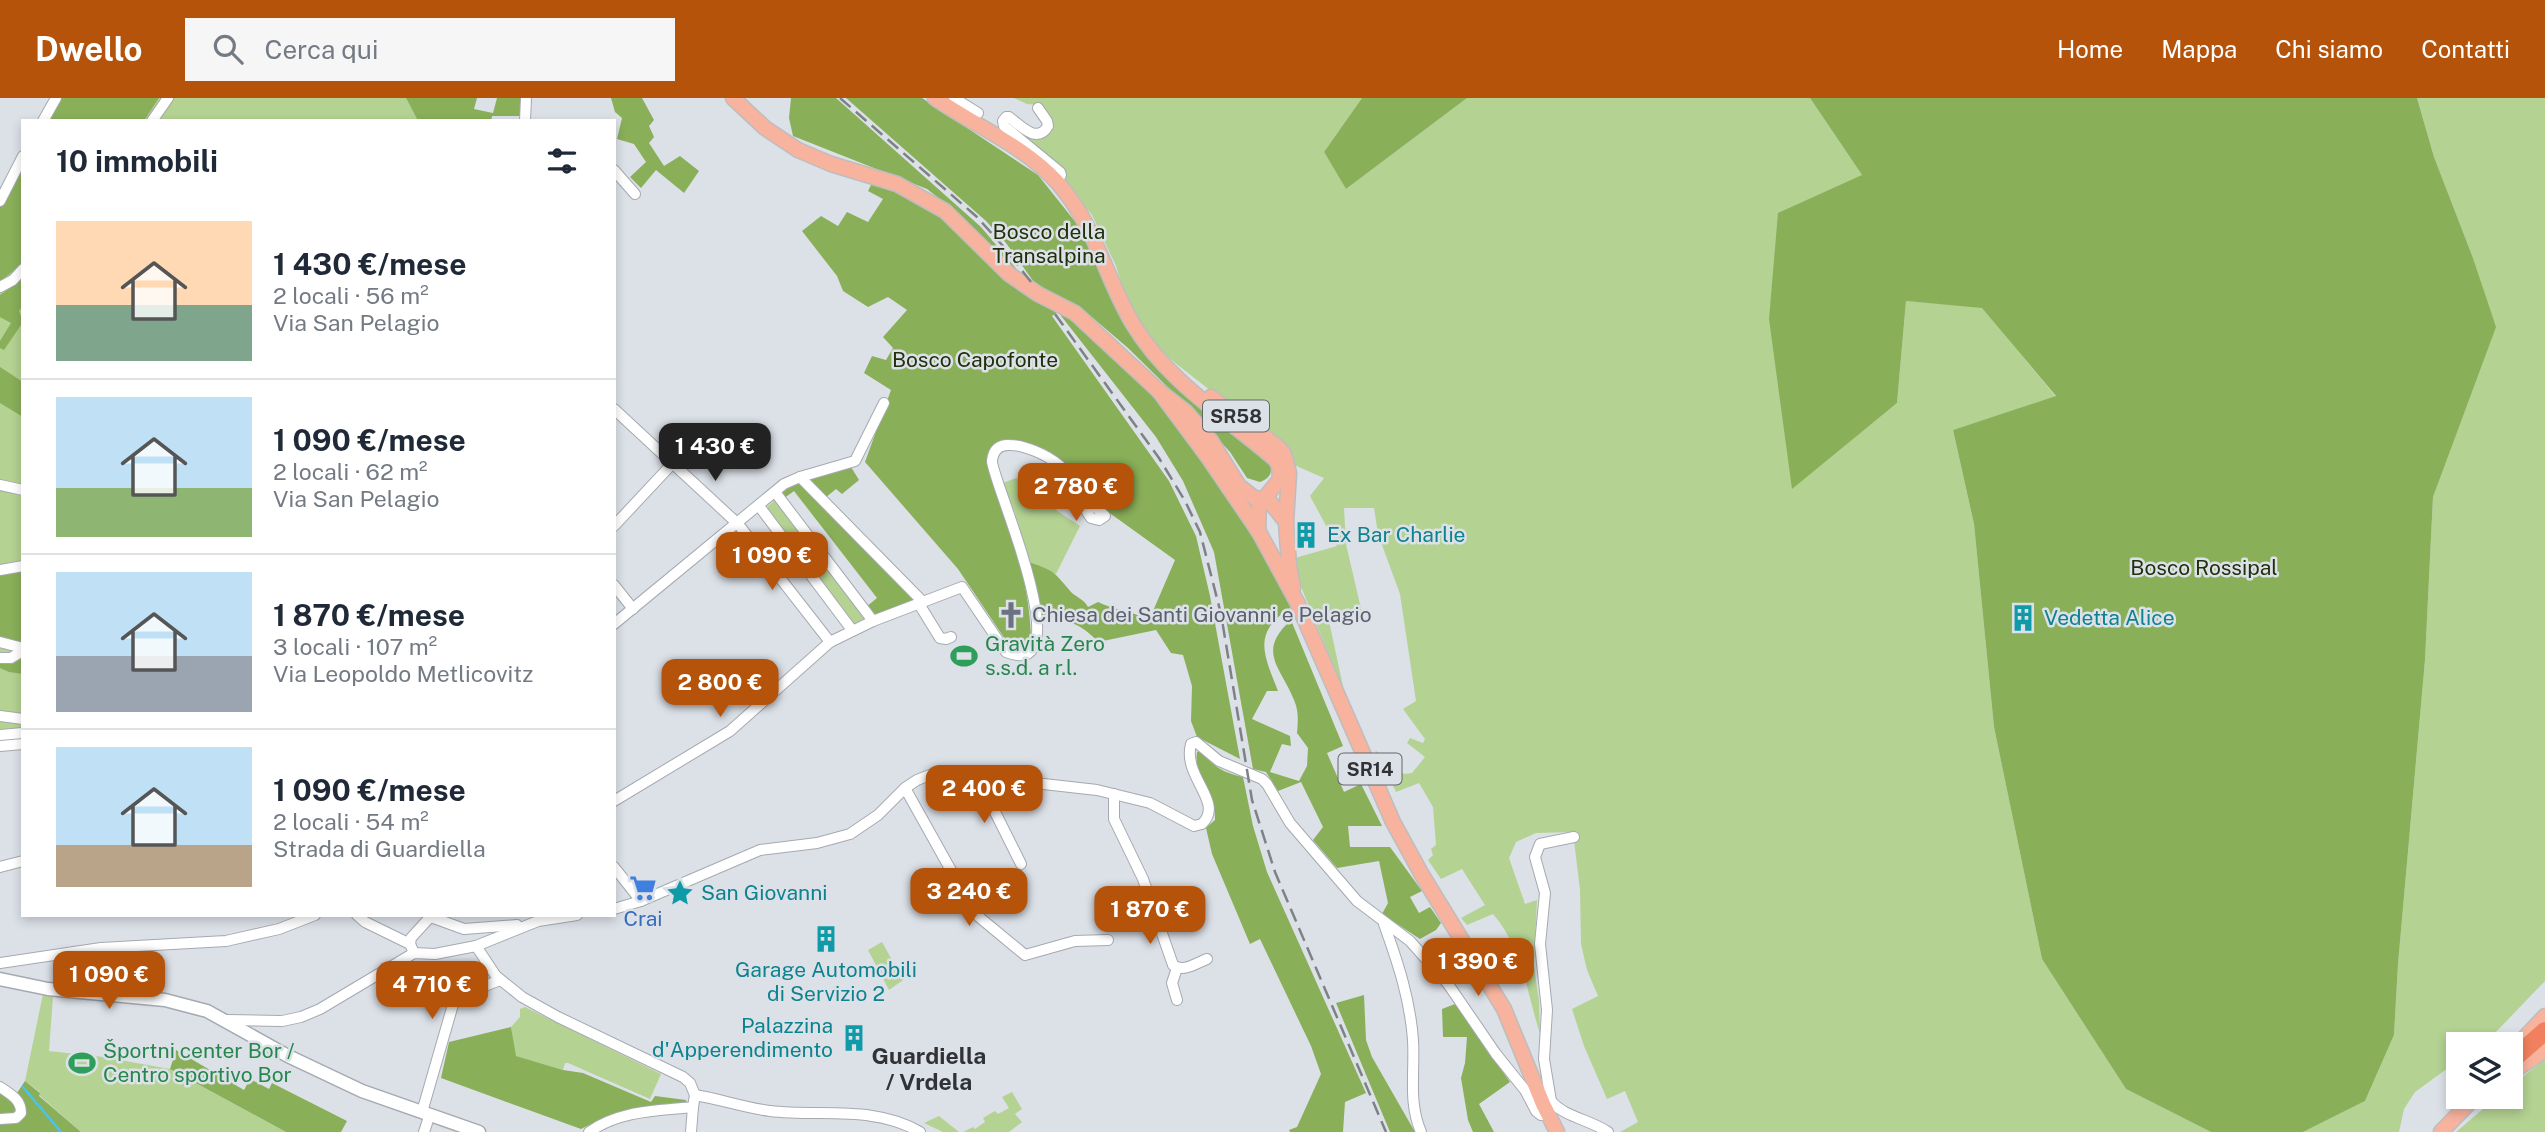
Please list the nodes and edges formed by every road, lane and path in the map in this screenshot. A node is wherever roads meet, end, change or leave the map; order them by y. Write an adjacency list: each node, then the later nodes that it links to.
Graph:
1 (56, 98): 9 (street)
2 (167, 98): 10 (street)
3 (526, 98): 11 (street)
4 (733, 98): 19 (main road)
5 (935, 98): 14 (main road, SR58)
6 (954, 98): 8 (street)
7 (1038, 108): 14 (street)
8 (978, 113)
9 (44, 119)
10 (153, 119)
11 (525, 119)
12 (21, 160): 16 (street)
13 (616, 172): 15 (street)
14 (1056, 181): 25 (main road, SR58)
15 (635, 194)
16 (0, 201)
17 (21, 271): 18 (street)
18 (0, 287)
19 (1159, 391): 22 (main road); 29 (main road)
20 (884, 403): 24 (street)
21 (616, 411): 23 (street)
22 (1226, 463): 25 (main road); 31 (main road)
23 (672, 464): 34 (street); 35 (street)
24 (800, 477): 28 (street); 41 (street)
25 (1284, 479): 31 (main road); 33 (main road)
26 (0, 485): 27 (street)
27 (20, 491)
28 (775, 492): 32 (street); 43 (street)
29 (1231, 492): 31 (main road); 36 (main road)
30 (1086, 498): 41 (street)
31 (1263, 499): 33 (main road); 36 (main road)
32 (759, 506): 35 (street); 45 (street)
33 (1286, 522): 40 (main road, SR14)
34 (616, 524)
35 (738, 524): 42 (street); 48 (street)
36 (1259, 532): 40 (main road, SR14)
37 (21, 566): 38 (street)
38 (0, 570)
39 (616, 588): 42 (street)
40 (1297, 602): 93 (main road, SR14)
41 (921, 603): 43 (street); 46 (street)
42 (633, 609): 44 (street)
43 (873, 621): 45 (street)
44 (616, 622)
45 (852, 631): 48 (street)
46 (951, 637)
47 (0, 642): 49 (street)
48 (830, 642): 60 (street)
49 (21, 649): 50 (street)
50 (0, 658)
51 (0, 716): 52 (street)
52 (21, 719)
53 (21, 733): 54 (street)
54 (0, 735)
55 (21, 744): 56 (street)
56 (0, 746)
57 (975, 772): 58 (street); 59 (street); 63 (street)
58 (905, 788): 66 (street); 75 (street)
59 (1114, 794): 73 (street); 80 (street)
60 (616, 800)
61 (1574, 837): 93 (street)
62 (21, 862): 64 (street)
63 (1021, 864)
64 (0, 867)
65 (616, 870): 66 (street)
66 (641, 901): 67 (street)
67 (616, 908)
68 (310, 917): 79 (street)
69 (359, 917): 77 (street)
70 (431, 917): 77 (street)
71 (434, 917): 74 (street)
72 (566, 917): 74 (street)
73 (1384, 923): 93 (street); 103 (street)
74 (528, 924): 76 (street)
75 (1108, 940)
76 (475, 946): 77 (street); 82 (street)
77 (412, 948): 85 (street)
78 (1207, 958): 80 (street)
79 (0, 963)
80 (1177, 968): 83 (street)
81 (0, 979): 85 (street)
82 (500, 980): 92 (street); 96 (street)
83 (1177, 1000)
84 (2545, 1016): 87 (main road)
85 (227, 1020): 96 (street)
86 (2545, 1031): 89 (highway)
87 (2523, 1039)
88 (2545, 1048): 90 (highway)
89 (2523, 1050)
90 (2523, 1063)
91 (0, 1087): 97 (street)
92 (695, 1095): 94 (street); 102 (street)
93 (1547, 1106): 104 (main road, SR14); 105 (street)
94 (693, 1107): 100 (street); 101 (street)
95 (2464, 1109): 106 (main road)
96 (426, 1113): 98 (street); 99 (street)
97 (0, 1119)
98 (424, 1132)
99 (479, 1132)
100 (589, 1132)
101 (691, 1132)
102 (920, 1132)
103 (1421, 1132)
104 (1557, 1132)
105 (1608, 1132)
106 (2441, 1132)

